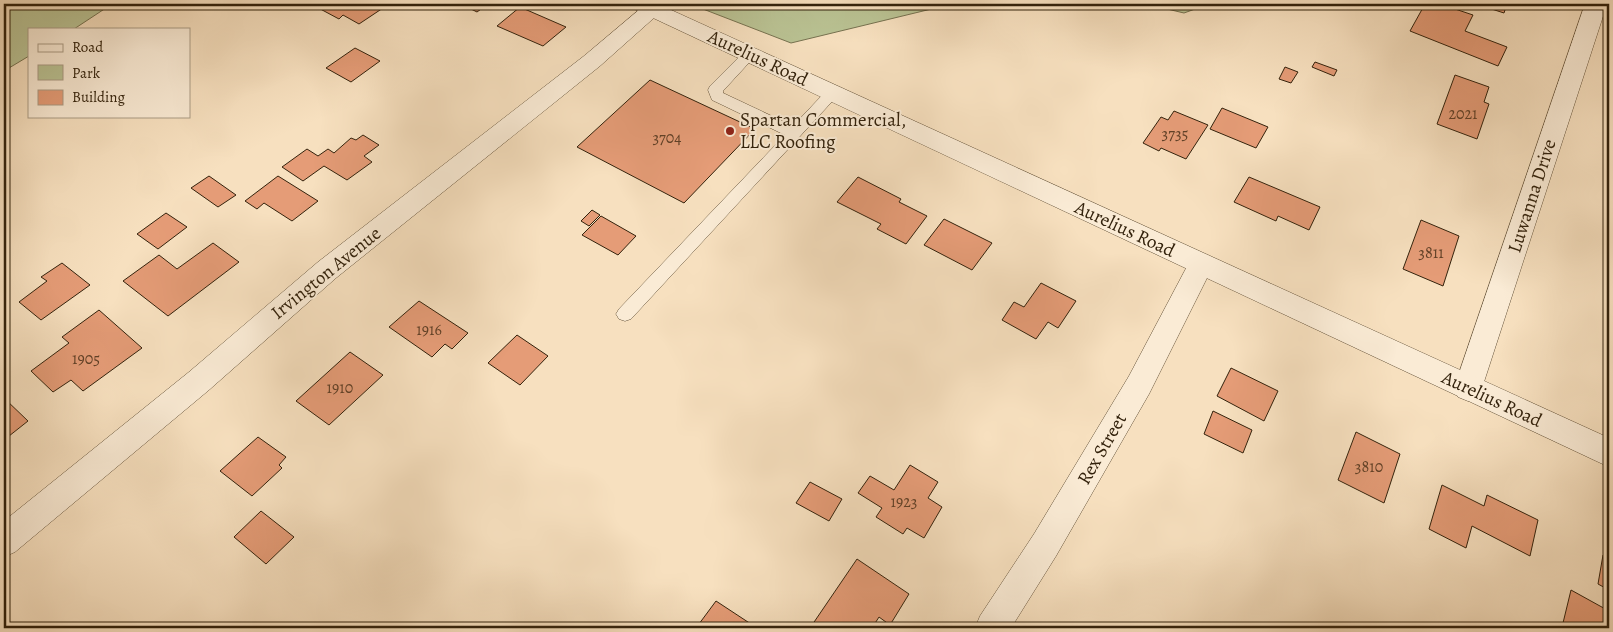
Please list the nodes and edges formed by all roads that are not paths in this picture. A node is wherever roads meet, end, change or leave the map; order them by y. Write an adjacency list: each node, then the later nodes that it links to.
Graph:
1 (1596, 4): 8 (street, Luwanna Drive)
2 (647, 6): 3 (street, Aurelius Road); 10 (street, Irvington Avenue)
3 (750, 54): 4 (street, Aurelius Road); 5 (lane)
4 (833, 93): 5 (lane); 6 (street, Aurelius Road)
5 (795, 133): 7 (lane)
6 (1201, 264): 8 (street, Aurelius Road); 11 (street, Rex Street)
7 (626, 314)
8 (1468, 388): 9 (street, Aurelius Road)
9 (1609, 453)
10 (4, 541)
11 (992, 628)

